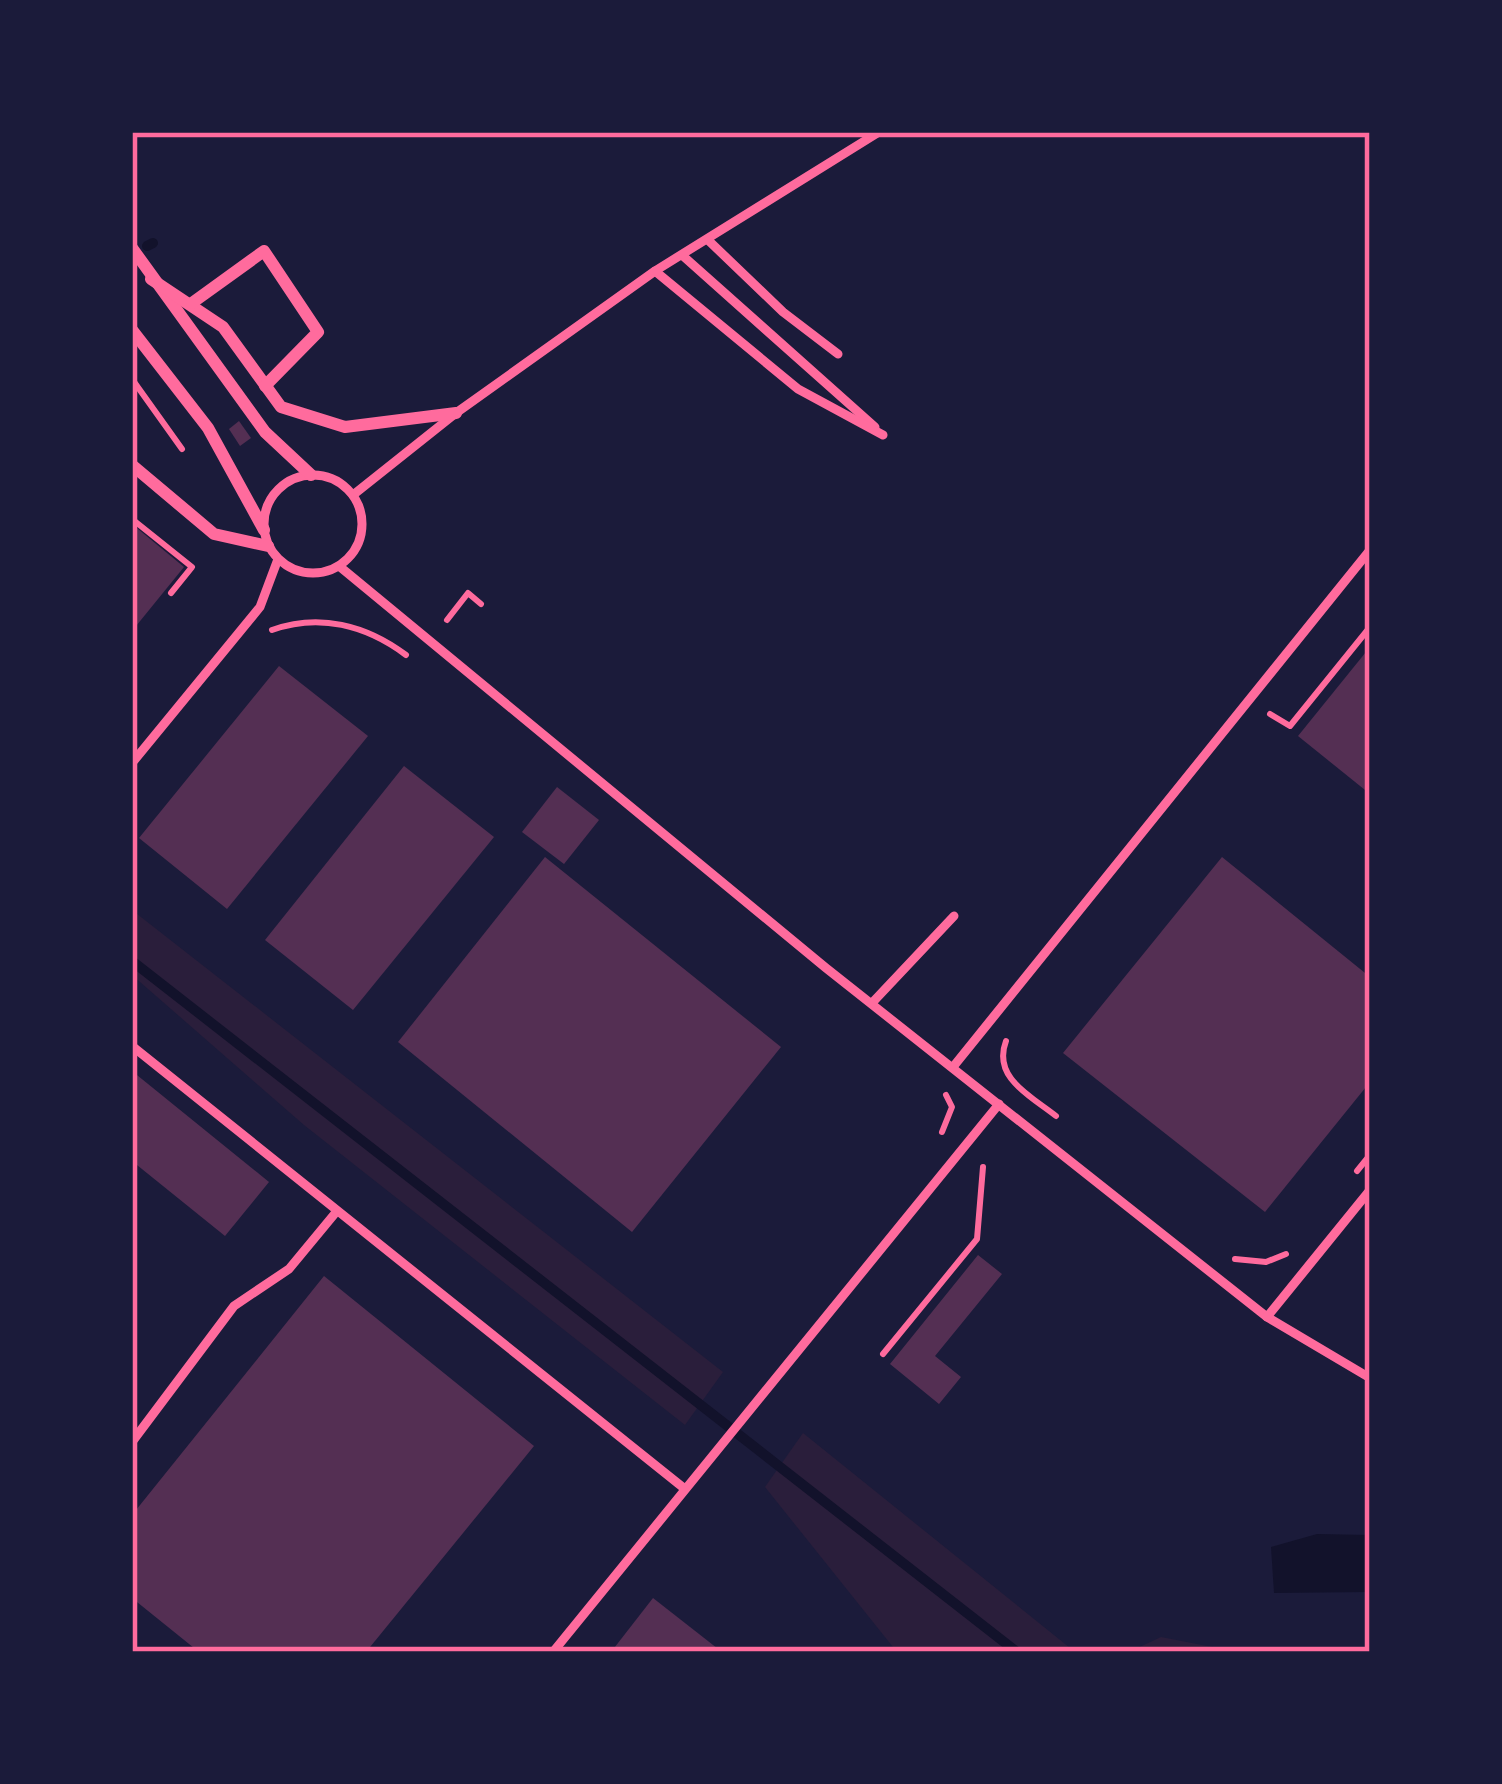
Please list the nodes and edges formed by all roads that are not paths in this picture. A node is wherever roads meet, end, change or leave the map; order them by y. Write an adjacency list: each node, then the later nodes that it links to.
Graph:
1 (879, 132): 2 (lane)
2 (708, 240): 4 (lane); 9 (lane)
3 (132, 248): 6 (street)
4 (682, 256): 5 (lane); 5 (lane)
5 (656, 271): 11 (lane)
6 (151, 279): 7 (street); 13 (street)
7 (192, 302): 10 (street); 10 (street)
8 (132, 330): 15 (street)
9 (838, 354)
10 (265, 386): 11 (street)
11 (456, 413): 14 (lane)
12 (132, 465): 16 (street)
13 (311, 475): 14 (lane); 15 (lane)
14 (353, 495): 19 (lane)
15 (264, 530): 16 (lane)
16 (268, 546): 18 (lane)
17 (1370, 550): 24 (lane)
18 (278, 559): 19 (lane); 20 (lane)
19 (339, 566): 22 (lane)
20 (132, 763)
21 (954, 916): 22 (lane)
22 (872, 1004): 24 (lane)
23 (132, 1046): 27 (lane)
24 (953, 1067): 25 (lane)
25 (999, 1104): 28 (lane); 31 (lane)
26 (1370, 1190): 28 (lane)
27 (338, 1211): 30 (lane); 31 (lane)
28 (1267, 1317): 29 (lane)
29 (1370, 1378)
30 (132, 1442)
31 (685, 1489): 32 (lane)
32 (553, 1652)

